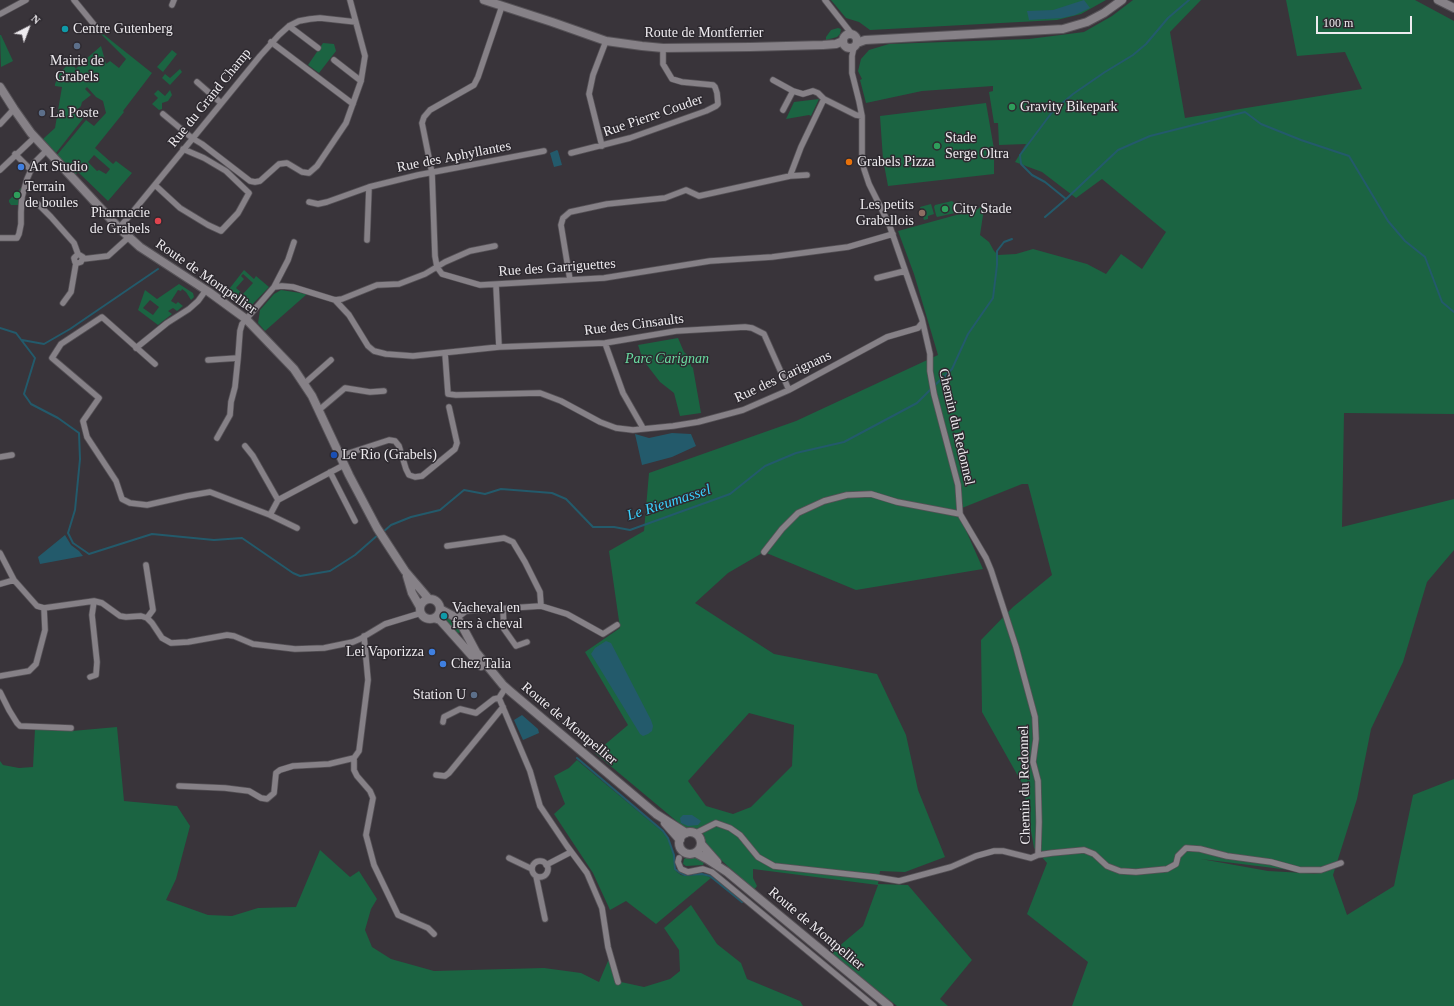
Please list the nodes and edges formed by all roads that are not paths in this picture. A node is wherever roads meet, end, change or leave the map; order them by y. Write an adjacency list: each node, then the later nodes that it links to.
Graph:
1 (26, 0): 11 (street)
2 (74, 0): 15 (street)
3 (350, 0): 10 (street)
4 (484, 0): 8 (street, Route de Montferrier)
5 (825, 0): 18 (street)
6 (1122, 0): 18 (street, Route de Montferrier)
7 (1438, 0): 9 (street)
8 (502, 6): 16 (street, Route de Montferrier); 45 (street)
9 (1454, 8)
10 (353, 12): 12 (street); 13 (street)
11 (0, 14)
12 (340, 19): 13 (street, Rue du Grand Champ); 14 (street, Rue du Grand Champ)
13 (356, 22): 23 (street)
14 (289, 26): 17 (street, Rue du Grand Champ); 19 (street)
15 (96, 27)
16 (606, 41): 20 (street, Route de Montferrier); 37 (street)
17 (271, 42): 28 (street, Rue du Grand Champ); 29 (street)
18 (850, 43): 20 (street, Route de Montferrier); 33 (street, Chemin du Redonnel)
19 (318, 48)
20 (663, 48): 37 (street, Rue Pierre Couder)
21 (334, 60): 23 (street)
22 (773, 80): 26 (street)
23 (361, 81): 29 (street)
24 (198, 82): 28 (street)
25 (0, 87): 30 (street, Route de Montpellier)
26 (792, 91): 27 (street); 31 (street)
27 (824, 99): 33 (street); 47 (street)
28 (221, 103): 36 (street, Rue du Grand Champ)
29 (353, 104): 36 (street)
30 (14, 109): 34 (street); 35 (street, Route de Montpellier)
31 (783, 110)
32 (163, 114): 36 (street)
33 (862, 116): 53 (street, Chemin du Redonnel)
34 (0, 124)
35 (35, 137): 39 (street, Route de Montpellier); 42 (street)
36 (192, 138): 38 (street, Rue du Grand Champ)
37 (602, 146): 41 (street, Rue Pierre Couder)
38 (183, 149): 48 (street, Rue du Grand Champ); 48 (street)
39 (46, 151): 44 (street); 52 (street, Route de Montpellier)
40 (544, 151): 45 (street, Rue des Aphyllantes)
41 (571, 153)
42 (16, 154): 43 (street); 44 (street)
43 (0, 170)
44 (31, 170): 55 (street)
45 (432, 173): 49 (street, Rue des Aphyllantes); 62 (street)
46 (807, 175): 47 (street)
47 (790, 176): 65 (street)
48 (155, 185): 52 (street, Rue du Grand Champ)
49 (369, 187): 50 (street, Rue des Aphyllantes); 56 (street)
50 (309, 202)
51 (38, 204): 59 (street)
52 (119, 228): 54 (street, Route de Montpellier)
53 (893, 234): 63 (street, Chemin du Redonnel); 65 (street, Rue des Garriguettes)
54 (129, 237): 60 (street); 68 (street, Route de Montpellier)
55 (0, 238)
56 (367, 240)
57 (294, 242): 67 (street)
58 (495, 246): 62 (street)
59 (78, 254): 60 (street); 61 (street)
60 (83, 259): 61 (street)
61 (76, 263): 70 (street)
62 (437, 267): 66 (street, Rue des Garriguettes); 69 (street)
63 (905, 270): 64 (street); 72 (street, Chemin du Redonnel)
64 (877, 278)
65 (570, 280): 66 (street, Rue des Garriguettes)
66 (496, 285): 74 (street)
67 (274, 287): 69 (street); 71 (street)
68 (206, 290): 71 (street, Route de Montpellier); 75 (street)
69 (335, 300): 76 (street)
70 (63, 303)
71 (246, 319): 77 (street); 81 (street, Route de Montpellier)
72 (922, 323): 82 (street, Rue des Carignans); 95 (street, Chemin du Redonnel)
73 (605, 343): 74 (street, Rue des Cinsaults); 82 (street, Rue des Cinsaults); 86 (street)
74 (499, 347): 76 (street, Rue des Cinsaults)
75 (136, 348): 80 (street); 96 (street)
76 (445, 353): 86 (street, Rue des Carignans)
77 (238, 358): 78 (street); 87 (street)
78 (208, 360)
79 (330, 360): 81 (street)
80 (156, 364)
81 (304, 383): 85 (street, Route de Montpellier)
82 (789, 390): 86 (street, Rue des Carignans)
83 (384, 391): 85 (street)
84 (449, 407): 90 (street)
85 (319, 410): 90 (street, Route de Montpellier)
86 (643, 428)
87 (217, 438)
88 (244, 446): 94 (street)
89 (12, 455): 91 (street)
90 (340, 456): 92 (street, Route de Montpellier)
91 (0, 457)
92 (344, 465): 93 (street); 103 (street, Route de Montpellier)
93 (330, 472): 94 (street); 97 (street)
94 (278, 500): 96 (street)
95 (960, 514): 100 (street); 138 (street, Chemin du Redonnel)
96 (270, 515): 98 (street)
97 (355, 521)
98 (297, 528)
99 (447, 546): 108 (street)
100 (764, 552)
101 (0, 553): 104 (street)
102 (146, 565): 113 (street)
103 (405, 571): 106 (street, Route de Montpellier); 112 (street, Route de Montpellier)
104 (14, 580): 105 (street); 109 (street)
105 (0, 584)
106 (428, 598): 110 (street); 112 (street)
107 (94, 601): 109 (street); 113 (street); 122 (street)
108 (541, 606): 111 (street); 116 (street)
109 (44, 608): 121 (street)
110 (440, 609): 114 (street); 115 (street)
111 (503, 609): 115 (street); 120 (street)
112 (420, 610): 114 (street); 118 (street)
113 (147, 618): 118 (street)
114 (434, 618): 119 (street, Route de Montpellier)
115 (457, 618): 117 (street, Route de Montpellier)
116 (617, 625)
117 (466, 634): 119 (street); 123 (street, Route de Montpellier)
118 (364, 636): 129 (street)
119 (457, 638): 123 (street, Route de Montpellier)
120 (527, 642)
121 (0, 676)
122 (90, 677)
123 (504, 686): 125 (street); 132 (street, Route de Montpellier)
124 (0, 692): 128 (street)
125 (499, 698): 126 (street); 127 (street)
126 (503, 707): 130 (street); 136 (street)
127 (443, 722)
128 (71, 728)
129 (354, 758): 131 (street); 147 (street)
130 (436, 776)
131 (179, 786)
132 (656, 814): 133 (street, Route de Montpellier); 135 (street, Route de Montpellier)
133 (686, 833): 134 (street); 135 (street)
134 (699, 839): 137 (street); 138 (street, Chemin du Redonnel); 144 (street, Route de Montpellier)
135 (680, 840): 137 (street, Route de Montpellier)
136 (571, 852): 142 (street); 148 (street)
137 (696, 853): 144 (street, Route de Montpellier)
138 (1038, 855): 141 (street)
139 (509, 858): 143 (street)
140 (680, 858): 149 (street)
141 (1341, 863)
142 (546, 865): 143 (street); 145 (street)
143 (532, 868): 145 (street)
144 (727, 872): 150 (street, Route de Montpellier)
145 (536, 876): 146 (street)
146 (545, 919)
147 (434, 934)
148 (618, 982)
149 (874, 1006)
150 (889, 1006)

